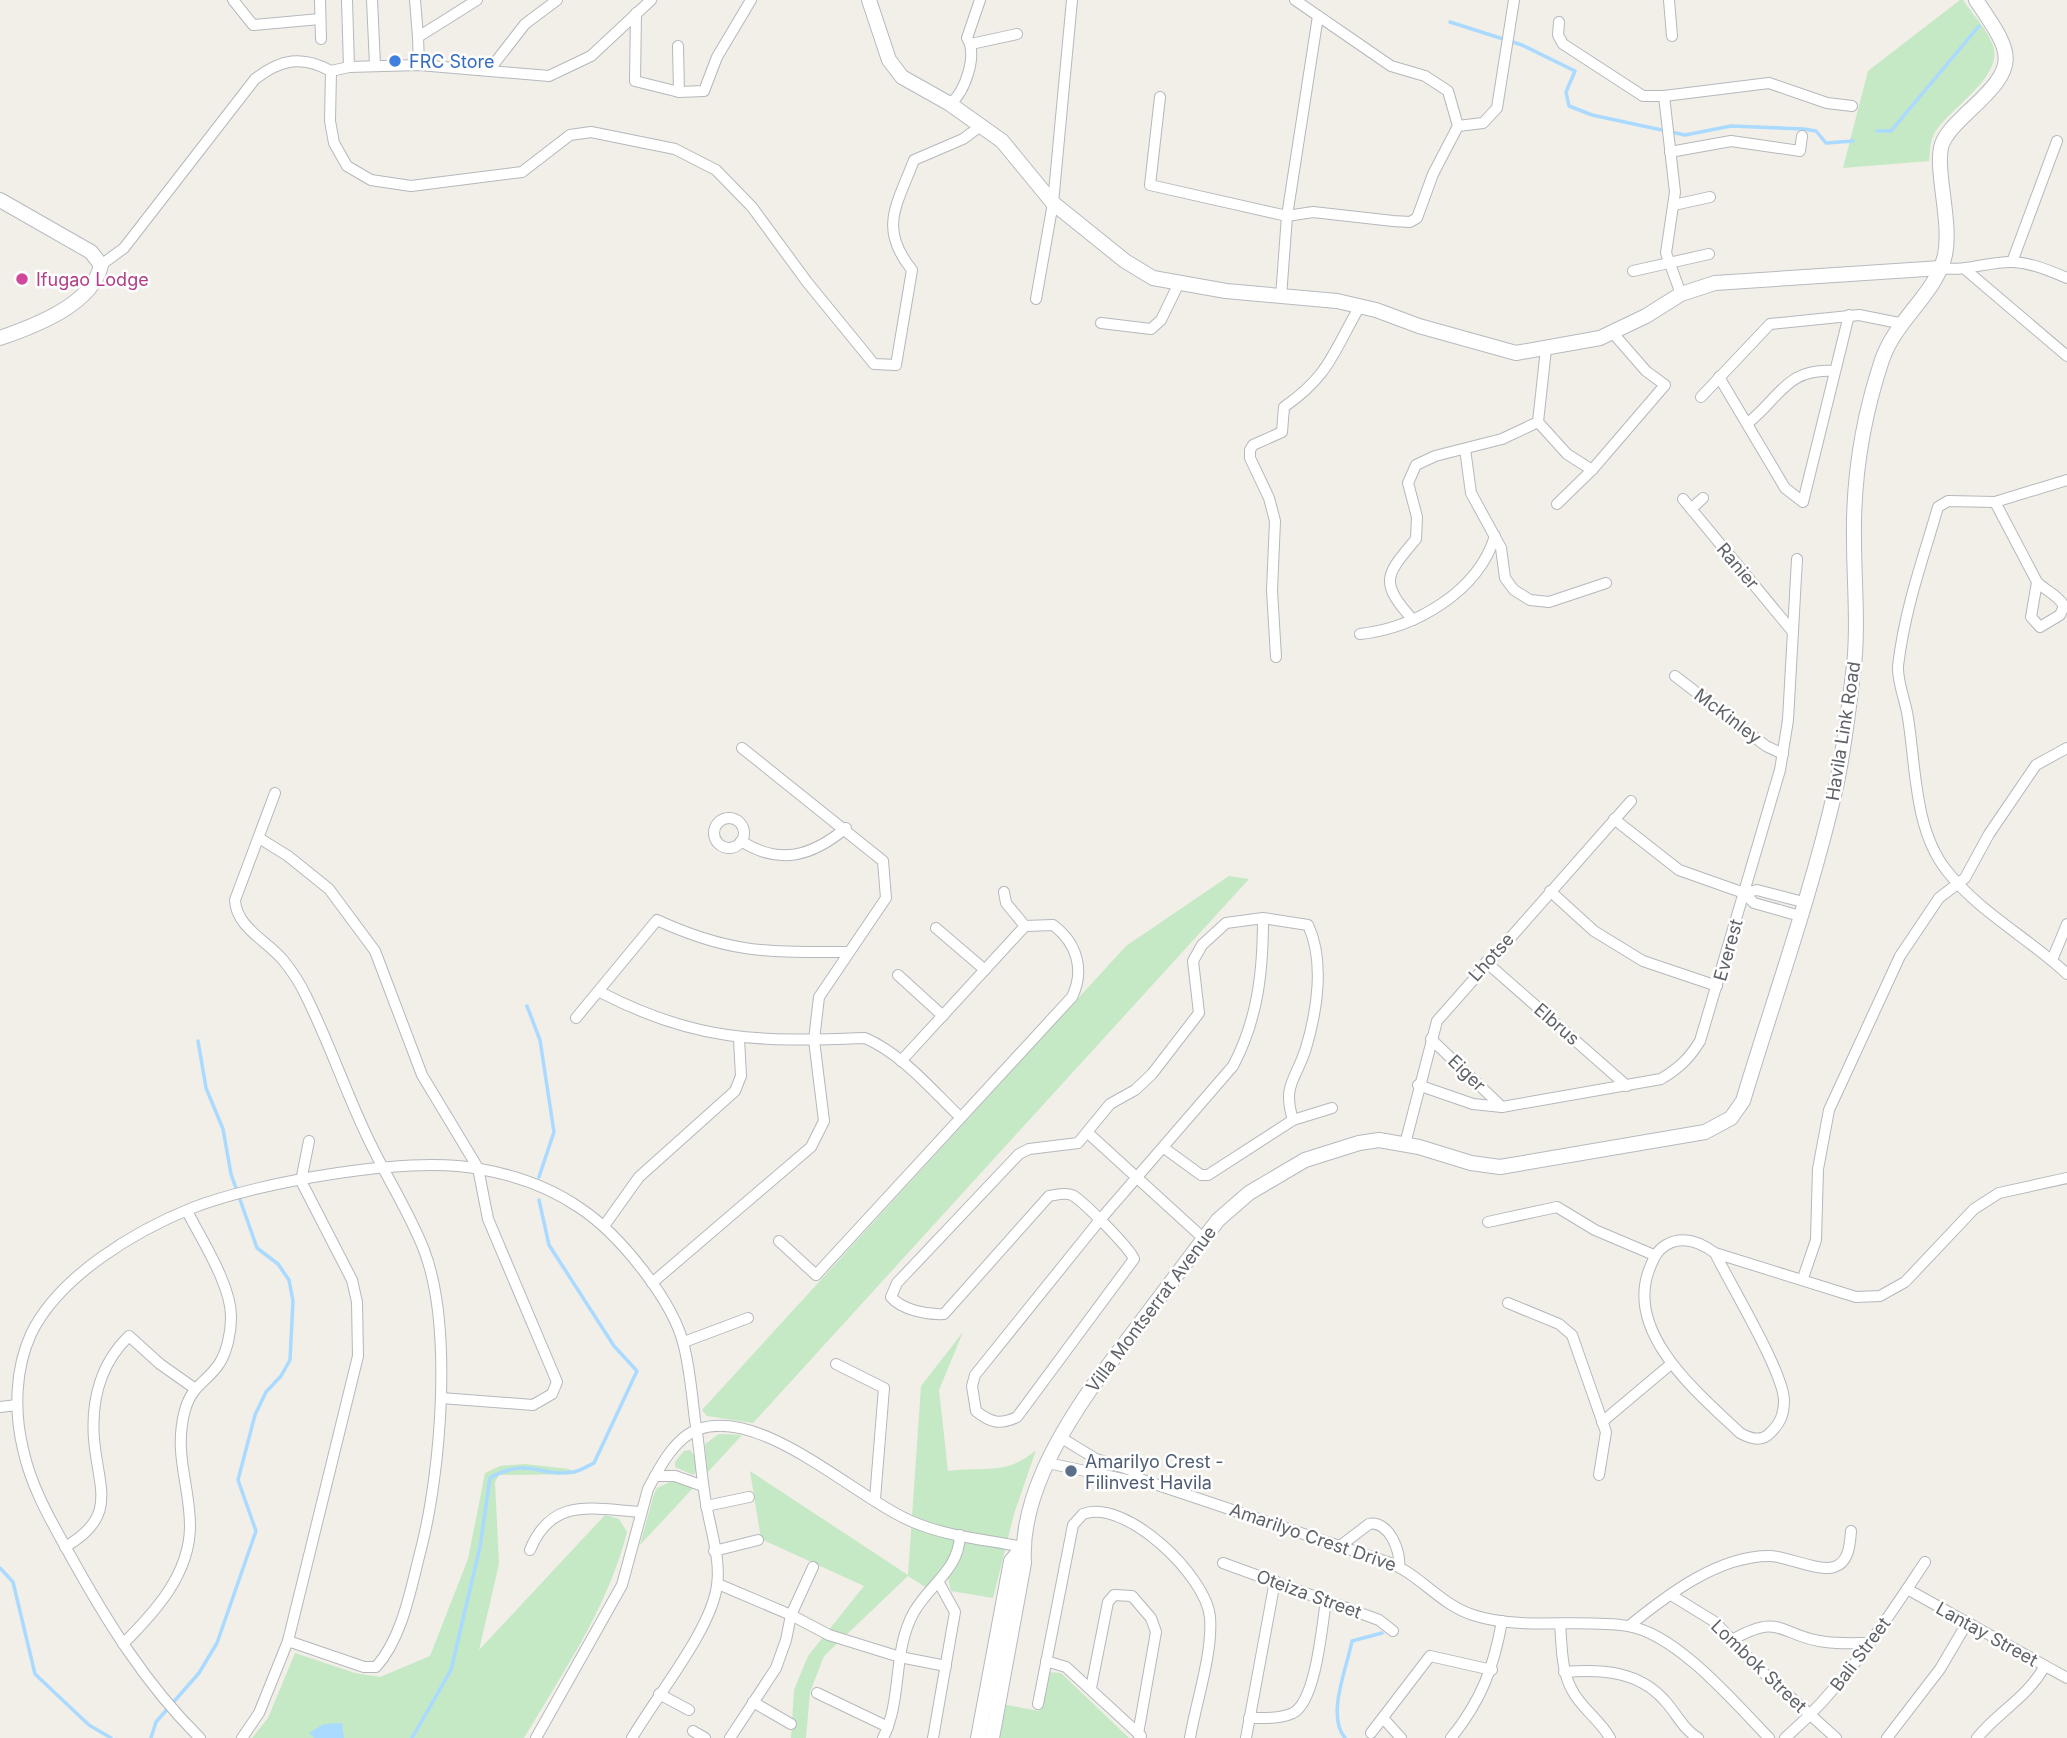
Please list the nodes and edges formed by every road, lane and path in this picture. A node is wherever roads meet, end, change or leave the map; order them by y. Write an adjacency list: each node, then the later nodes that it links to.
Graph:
1 (233, 0): 19 (street)
2 (320, 0): 19 (street)
3 (347, 0): 29 (street)
4 (372, 0): 27 (street)
5 (415, 0): 23 (street)
6 (477, 0): 23 (street)
7 (557, 0): 30 (street)
8 (650, 0): 17 (street)
9 (751, 0): 32 (street)
10 (869, 0): 35 (street)
11 (980, 0): 25 (street)
12 (1072, 0): 44 (street)
13 (1295, 0): 18 (street)
14 (1514, 0): 38 (street)
15 (1669, 0): 22 (street)
16 (1976, 0): 51 (street, Havila Link Road)
17 (636, 13): 30 (street); 32 (street)
18 (1318, 16): 38 (street); 46 (street)
19 (320, 19): 24 (street)
20 (1559, 22): 33 (street)
21 (1017, 34): 25 (street)
22 (1672, 36)
23 (418, 37): 28 (street)
24 (321, 39)
25 (971, 44): 35 (street)
26 (678, 46): 32 (street)
27 (375, 65): 28 (street); 29 (street)
28 (419, 65): 30 (street)
29 (349, 66): 31 (street)
30 (491, 69)
31 (331, 71): 37 (street); 50 (street)
32 (679, 92)
33 (1664, 96): 36 (street); 41 (street)
34 (1160, 97): 46 (street)
35 (950, 104): 37 (street)
36 (1852, 107)
37 (982, 125): 44 (street)
38 (1458, 126): 46 (street)
39 (1802, 136): 41 (street)
40 (2057, 141): 48 (street)
41 (1670, 152): 45 (street)
42 (1710, 197): 45 (street)
43 (0, 200): 50 (street)
44 (1053, 203): 55 (street); 58 (street)
45 (1674, 205): 49 (street)
46 (1287, 216): 57 (street)
47 (1709, 254): 49 (street)
48 (2012, 262): 52 (street); 54 (street)
49 (1668, 263): 53 (street); 56 (street)
50 (101, 265): 64 (street)
51 (1941, 268): 52 (street); 56 (street); 62 (street, Havila Link Road)
52 (1966, 270): 66 (street)
53 (1633, 271)
54 (2067, 278)
55 (1179, 283): 57 (street); 61 (street)
56 (1681, 293): 63 (street)
57 (1280, 297): 59 (street)
58 (1036, 299)
59 (1360, 306): 65 (street); 87 (street)
60 (1849, 315): 62 (street); 67 (street); 68 (street)
61 (1101, 323)
62 (1899, 323): 102 (street, Havila Link Road)
63 (1612, 332): 65 (street); 73 (street)
64 (0, 338)
65 (1546, 349): 70 (street)
66 (2067, 356)
67 (1834, 371): 71 (street); 71 (street)
68 (1719, 377): 69 (street); 71 (street)
69 (1701, 397)
70 (1538, 422): 72 (street); 73 (street)
71 (1748, 422)
72 (1465, 449): 80 (street); 84 (street)
73 (1592, 470): 78 (street)
74 (2067, 480): 77 (street)
75 (1703, 498): 79 (street)
76 (1683, 499): 79 (street, Ranier)
77 (1996, 502): 82 (street); 98 (street)
78 (1557, 504)
79 (1690, 509): 85 (street, Ranier)
80 (1495, 536): 83 (street); 84 (street)
81 (1797, 559): 85 (street, Everest)
82 (2037, 582)
83 (1606, 583)
84 (1413, 620): 86 (street)
85 (1793, 632): 91 (street, Everest)
86 (1360, 634)
87 (1276, 657)
88 (1675, 676): 91 (street, McKinley)
89 (742, 748): 95 (street)
90 (2067, 748): 98 (street)
91 (1783, 754): 101 (street, Everest)
92 (275, 793): 96 (street)
93 (1631, 801): 94 (street, Lhotse)
94 (1614, 819): 99 (street, Lhotse); 101 (street)
95 (846, 828): 97 (street); 107 (street)
96 (259, 838): 132 (street); 133 (street)
97 (741, 841)
98 (1957, 883): 108 (street); 145 (street)
99 (1550, 891): 109 (street, Lhotse); 113 (street)
100 (1004, 892): 105 (street)
101 (1744, 893): 102 (street); 113 (street, Everest)
102 (1802, 909): 130 (street, Havila Link Road)
103 (1263, 918): 126 (street); 127 (street); 131 (street)
104 (2067, 924): 108 (street)
105 (1025, 926): 110 (street); 125 (street)
106 (936, 928): 110 (street)
107 (847, 952): 114 (street); 119 (street)
108 (2052, 960): 111 (street)
109 (1486, 962): 117 (street, Lhotse); 122 (street, Elbrus)
110 (985, 970): 115 (street)
111 (2067, 974)
112 (898, 975): 115 (street)
113 (1717, 986): 122 (street, Everest)
114 (600, 992): 116 (street); 118 (street)
115 (943, 1016): 120 (street)
116 (576, 1018)
117 (1431, 1038): 121 (street, Lhotse); 123 (street, Eiger)
118 (739, 1039): 119 (street); 140 (street)
119 (814, 1040): 120 (street); 146 (street)
120 (901, 1061): 125 (street)
121 (1418, 1085): 123 (street, Everest); 130 (street, Lhotse)
122 (1627, 1086): 123 (street, Everest)
123 (1502, 1107)
124 (1332, 1108): 126 (street)
125 (960, 1117): 142 (street)
126 (1293, 1121): 131 (street)
127 (1088, 1133): 134 (street); 138 (street)
128 (309, 1141): 136 (street)
129 (1359, 1143): 130 (street, Havila Link Road); 141 (street, Villa Montserrat Avenue)
130 (1405, 1144)
131 (1164, 1148): 134 (street)
132 (384, 1168): 133 (street); 136 (street); 153 (street)
133 (478, 1168): 140 (street); 153 (street)
134 (1137, 1178): 138 (street); 141 (street)
135 (2067, 1178): 145 (street)
136 (302, 1181): 137 (street); 193 (street)
137 (187, 1210): 152 (street); 154 (street)
138 (1098, 1221): 138 (street)
139 (1488, 1222): 144 (street)
140 (604, 1226): 146 (street)
141 (1202, 1237): 158 (street, Villa Montserrat Avenue)
142 (779, 1241)
143 (1715, 1253): 144 (street); 145 (street); 151 (street)
144 (1654, 1255): 151 (street)
145 (1803, 1278)
146 (652, 1283): 149 (street)
147 (1508, 1303): 156 (street)
148 (748, 1318): 149 (street)
149 (684, 1342): 157 (street)
150 (836, 1364): 165 (street)
151 (1671, 1364): 156 (street)
152 (194, 1388): 171 (street); 195 (street)
153 (441, 1398): 193 (street)
154 (17, 1405): 155 (street); 171 (street)
155 (0, 1407)
156 (1602, 1422): 160 (street)
157 (697, 1429): 161 (street); 163 (street); 165 (street)
158 (1060, 1437): 159 (street, Villa Montserrat Avenue); 162 (street, Amarilyo Crest Drive)
159 (1048, 1463): 162 (street, Amarilyo Crest Drive); 173 (street, Villa Montserrat Avenue)
160 (1599, 1475)
161 (655, 1476): 163 (street); 167 (street)
162 (1140, 1479): 172 (street, Amarilyo Crest Drive)
163 (703, 1486): 166 (street)
164 (749, 1497): 166 (street)
165 (875, 1499): 169 (street)
166 (706, 1506): 175 (street)
167 (641, 1513): 174 (street); 220 (street)
168 (1851, 1531): 184 (street)
169 (960, 1535): 173 (street); 181 (street)
170 (758, 1540): 175 (street)
171 (65, 1546): 195 (street)
172 (1340, 1546): 178 (street, Amarilyo Crest Drive); 178 (street)
173 (1023, 1547): 226 (street, Villa Montserrat Avenue); 227 (street, Villa Montserrat Avenue)
174 (530, 1550)
175 (715, 1551): 182 (street)
176 (1924, 1562): 183 (street, Bali Street)
177 (1223, 1563): 180 (street, Oteiza Street)
178 (1399, 1566): 187 (street, Amarilyo Crest Drive)
179 (813, 1567): 186 (street)
180 (1275, 1581): 185 (street, Oteiza Street); 210 (street)
181 (939, 1583): 196 (street); 198 (street)
182 (718, 1584): 186 (street); 205 (street)
183 (1907, 1589): 188 (street, Lantay Street); 194 (street, Bali Street)
184 (1671, 1595): 190 (street); 192 (street, Lombok Street)
185 (1326, 1600): 191 (street, Oteiza Street); 210 (street)
186 (790, 1615): 196 (street); 206 (street)
187 (1502, 1621): 189 (street, Amarilyo Crest Drive); 200 (street)
188 (1967, 1623): 199 (street, Lantay Street); 236 (street)
189 (1560, 1624): 190 (street, Amarilyo Crest Drive); 201 (street)
190 (1629, 1626): 233 (street, Amarilyo Crest Drive)
191 (1393, 1631)
192 (1732, 1640): 194 (street); 209 (street, Lombok Street)
193 (288, 1641): 219 (street)
194 (1870, 1643): 209 (street, Bali Street)
195 (123, 1644): 218 (street)
196 (900, 1657): 198 (street); 213 (street)
197 (1046, 1661): 203 (street); 207 (street); 228 (street)
198 (946, 1666): 225 (street)
199 (2045, 1666): 202 (street, Lantay Street); 237 (street)
200 (1492, 1670): 211 (street); 231 (street)
201 (1564, 1671): 217 (street); 232 (street)
202 (2067, 1678)
203 (1091, 1688): 216 (street); 216 (street)
204 (817, 1693): 213 (street)
205 (659, 1694): 208 (street); 221 (street)
206 (753, 1702): 212 (street); 223 (street)
207 (1038, 1704)
208 (688, 1710)
209 (1811, 1716): 234 (street, Bali Street); 235 (street, Lombok Street)
210 (1250, 1718): 229 (street)
211 (1383, 1718): 215 (street); 230 (street)
212 (791, 1724)
213 (888, 1727): 224 (street)
214 (693, 1731): 222 (street)
215 (1371, 1733)
216 (1140, 1736)
217 (1689, 1736)
218 (200, 1738)
219 (242, 1738)
220 (536, 1738)
221 (632, 1738)
222 (705, 1738)
223 (730, 1738)
224 (883, 1738)
225 (933, 1738)
226 (978, 1738)
227 (992, 1738)
228 (1190, 1738)
229 (1246, 1738)
230 (1401, 1738)
231 (1451, 1738)
232 (1610, 1738)
233 (1769, 1738)
234 (1785, 1738)
235 (1836, 1738)
236 (1887, 1738)
237 (1977, 1738)

